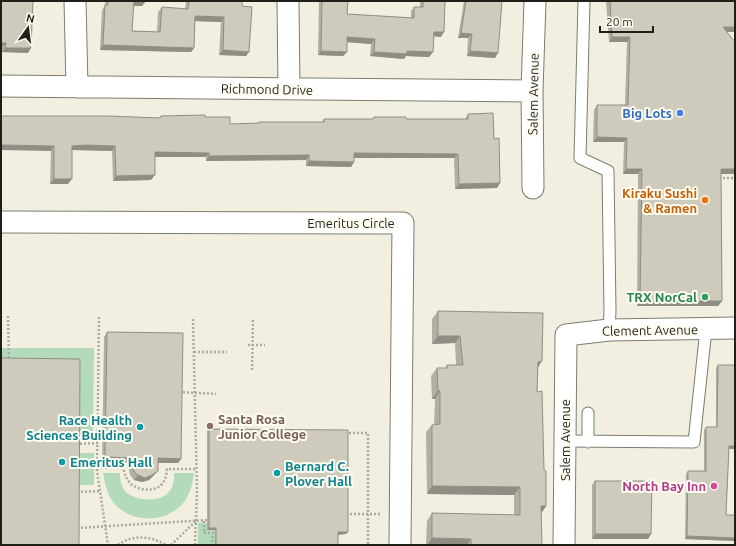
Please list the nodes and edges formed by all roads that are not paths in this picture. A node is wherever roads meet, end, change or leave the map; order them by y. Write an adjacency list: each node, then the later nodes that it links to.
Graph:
1 (75, 1): 6 (street)
2 (288, 1): 7 (street)
3 (535, 1): 8 (street, Salem Avenue)
4 (584, 1): 13 (lane)
5 (1, 86): 6 (street, Richmond Drive)
6 (77, 87): 7 (street, Richmond Drive)
7 (289, 89): 8 (street, Richmond Drive)
8 (532, 91): 9 (street, Salem Avenue)
9 (533, 188)
10 (1, 222): 18 (street, Emeritus Circle)
11 (735, 328): 12 (street, Clement Avenue)
12 (706, 329): 13 (street, Clement Avenue); 17 (lane)
13 (609, 330): 14 (street, Clement Avenue)
14 (566, 335): 16 (street, Salem Avenue)
15 (588, 413): 17 (lane)
16 (566, 441): 17 (lane); 19 (street, Salem Avenue)
17 (588, 442)
18 (400, 545)
19 (564, 545)

